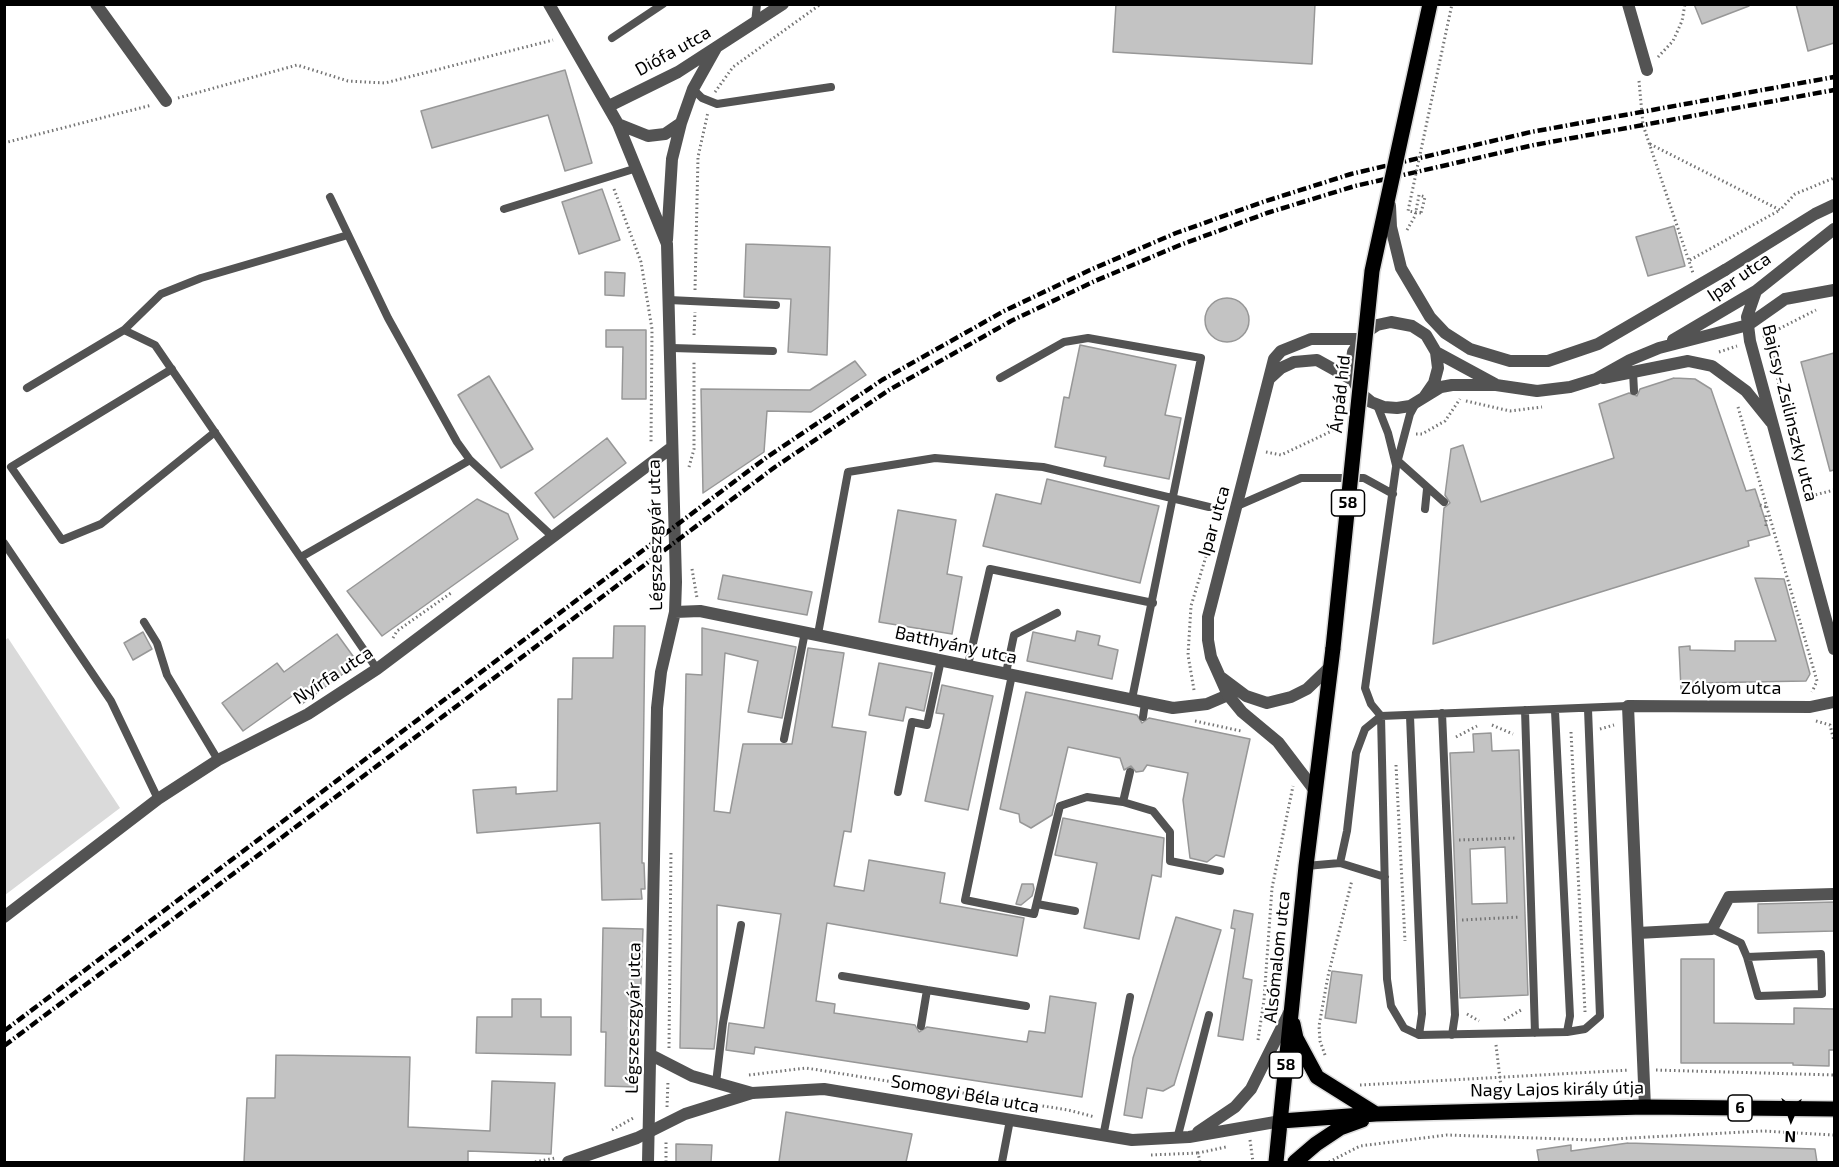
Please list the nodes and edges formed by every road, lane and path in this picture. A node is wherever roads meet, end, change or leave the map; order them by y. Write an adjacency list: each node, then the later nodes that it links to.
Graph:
1 (96, 4): 19 (street)
2 (549, 4): 12 (street, Légszeszgyár utca)
3 (663, 4): 13 (lane)
4 (757, 4): 11 (lane)
5 (783, 4): 11 (street, Diófa utca)
6 (821, 4): 15 (path)
7 (1430, 4): 28 (main road, Árpád híd / 58, bridge)
8 (1452, 4): 35 (path, bridge)
9 (1628, 4): 16 (street)
10 (1685, 4): 16 (path)
11 (755, 23): 14 (street, Diófa utca)
12 (569, 36): 19 (path); 20 (street, Légszeszgyár utca)
13 (612, 38)
14 (716, 48): 18 (street); 20 (street, Diófa utca)
15 (733, 67)
16 (1643, 74): 24 (path)
17 (831, 87): 18 (lane)
18 (693, 89): 21 (street)
19 (166, 101): 23 (path)
20 (609, 106): 22 (street, Légszeszgyár utca)
21 (681, 123): 22 (street); 36 (street)
22 (618, 124): 25 (street, Légszeszgyár utca)
23 (4, 143)
24 (1649, 143): 32 (path); 37 (path)
25 (636, 168): 26 (lane); 36 (street, Légszeszgyár utca)
26 (610, 176): 31 (lane); 69 (path)
27 (1834, 178): 32 (path)
28 (1390, 188): 30 (street, bridge); 97 (main road, Árpád híd / 58, bridge)
29 (330, 197): 34 (lane)
30 (1834, 205)
31 (504, 209)
32 (1780, 210): 37 (path)
33 (1834, 229): 40 (street, Ipar utca)
34 (348, 235): 45 (lane); 70 (lane)
35 (1404, 237)
36 (667, 244): 41 (street, Légszeszgyár utca)
37 (1689, 260): 38 (path)
38 (1696, 283)
39 (1834, 290): 44 (street, Ipar utca)
40 (1756, 291): 44 (street, Bajcsy-Zsilinszky utca); 50 (street, Ipar utca)
41 (669, 300): 42 (lane); 49 (street, Légszeszgyár utca)
42 (776, 305)
43 (1824, 308): 47 (path)
44 (1748, 325): 46 (street, Ipar utca); 66 (street, Bajcsy-Zsilinszky utca)
45 (124, 330): 54 (lane); 61 (lane)
46 (1713, 334): 50 (street, Ipar utca); 53 (path)
47 (1770, 334)
48 (1360, 339): 52 (street, Ipar utca); 57 (street, Ipar utca); 59 (street)
49 (672, 348): 51 (lane); 68 (street, Légszeszgyár utca)
50 (1659, 348): 58 (street, Ipar utca)
51 (772, 351)
52 (1436, 352): 60 (street, Ipar utca); 63 (street)
53 (1719, 352)
54 (172, 369): 67 (lane); 67 (lane)
55 (1633, 372): 58 (street); 62 (lane); 66 (street)
56 (1000, 378): 75 (lane)
57 (1270, 378): 59 (street); 80 (street, Ipar utca)
58 (1596, 379): 60 (street, Ipar utca)
59 (1353, 380): 65 (street)
60 (1497, 385): 63 (street, Ipar utca)
61 (27, 388)
62 (1634, 391)
63 (1420, 399): 65 (street, Ipar utca); 71 (lane)
64 (1738, 404): 81 (path)
65 (1377, 405): 71 (lane)
66 (1775, 429): 76 (street, Bajcsy-Zsilinszky utca)
67 (215, 432): 87 (lane)
68 (671, 448): 85 (street, Nyírfa utca); 89 (street, Légszeszgyár utca)
69 (651, 451)
70 (470, 460): 85 (lane); 87 (lane)
71 (1397, 464): 72 (lane); 74 (lane)
72 (1427, 489): 77 (lane); 82 (lane)
73 (1834, 490): 76 (path)
74 (1393, 494): 80 (lane); 112 (lane)
75 (1174, 500): 79 (lane); 88 (lane); 93 (lane)
76 (1794, 501): 94 (street, Bajcsy-Zsilinszky utca)
77 (1444, 502)
78 (1760, 505): 81 (path)
79 (1209, 507)
80 (1237, 507): 99 (street, Ipar utca)
81 (1766, 507): 83 (path); 84 (path); 106 (path)
82 (1425, 509)
83 (1763, 515)
84 (1766, 526)
85 (553, 537): 98 (street, Nyírfa utca)
86 (4, 543): 125 (lane)
87 (301, 557): 98 (lane)
88 (1153, 603): 96 (lane); 102 (lane)
89 (675, 612): 92 (street, Batthyány utca); 162 (street, Légszeszgyár utca)
90 (1057, 613): 100 (lane)
91 (144, 622): 120 (lane)
92 (805, 632): 93 (street, Batthyány utca); 117 (lane)
93 (818, 634): 95 (street, Batthyány utca)
94 (1834, 649)
95 (941, 660): 96 (street, Batthyány utca); 123 (lane)
96 (968, 665): 100 (street, Batthyány utca)
97 (1331, 666): 99 (street); 124 (main road, Árpád híd / 58)
98 (377, 669): 120 (street, Nyírfa utca)
99 (1217, 673): 101 (street, Ipar utca)
100 (1009, 674): 102 (street, Batthyány utca); 137 (lane)
101 (1228, 695): 107 (street, Batthyány utca); 124 (street, Ipar utca)
102 (1132, 699): 104 (street, Batthyány utca)
103 (1834, 702): 106 (street, Zólyom utca)
104 (1145, 703): 107 (street, Batthyány utca); 114 (lane)
105 (1628, 706): 106 (street, Zólyom utca); 108 (lane); 146 (street)
106 (1810, 706): 118 (path)
107 (1173, 708): 115 (path)
108 (1588, 709): 110 (lane); 156 (lane)
109 (1525, 710): 110 (lane); 111 (lane); 157 (lane)
110 (1555, 711): 156 (lane)
111 (1442, 714): 113 (lane); 159 (lane)
112 (1382, 716): 113 (lane); 132 (lane); 135 (lane)
113 (1410, 716): 158 (lane)
114 (1143, 717)
115 (1246, 733)
116 (1512, 734): 119 (path)
117 (784, 739)
118 (1834, 739)
119 (1512, 745)
120 (218, 760): 125 (street, Nyírfa utca)
121 (1130, 772): 126 (lane)
122 (1293, 782): 161 (path)
123 (898, 792)
124 (1316, 792): 133 (main road, Alsómalom utca / 58)
125 (158, 799): 140 (street, Nyírfa utca)
126 (1123, 802): 134 (lane); 137 (lane)
127 (1516, 826): 128 (path)
128 (1516, 838): 129 (path); 131 (path)
129 (1459, 840)
130 (671, 845): 163 (path)
131 (1517, 849)
132 (1340, 863): 133 (lane); 135 (lane)
133 (1306, 866): 153 (main road, Alsómalom utca / 58)
134 (1220, 871)
135 (1385, 877): 158 (lane)
136 (1834, 894): 145 (street)
137 (1037, 904): 139 (lane)
138 (1519, 905): 141 (path)
139 (1075, 911)
140 (4, 917)
141 (1520, 917): 142 (path); 144 (path)
142 (1461, 921)
143 (741, 925): 164 (lane)
144 (1520, 928)
145 (1712, 929): 146 (street); 147 (lane)
146 (1638, 933): 166 (street)
147 (1747, 957): 147 (lane)
148 (842, 976): 149 (lane)
149 (927, 990): 151 (lane); 155 (lane)
150 (1130, 997): 176 (lane)
151 (1026, 1006)
152 (1524, 1007): 160 (path)
153 (1291, 1009): 169 (main road); 171 (main road, Alsómalom utca / 58); 178 (street)
154 (1209, 1015): 178 (lane)
155 (921, 1026)
156 (1567, 1032): 157 (lane)
157 (1535, 1033): 160 (lane)
158 (1419, 1035): 159 (lane)
159 (1452, 1035): 160 (lane)
160 (1494, 1035): 168 (path)
161 (1256, 1050)
162 (651, 1055): 164 (street); 173 (street, Légszeszgyár utca)
163 (669, 1055)
164 (716, 1083): 165 (street)
165 (752, 1093): 170 (street, Somogyi Béla utca); 173 (street, Somogyi Béla utca)
166 (1645, 1107): 167 (main road, Nagy Lajos király útja / 6); 168 (main road, Nagy Lajos király útja / 6)
167 (1834, 1109)
168 (1503, 1110): 169 (main road, Nagy Lajos király útja / 6); 175 (path)
169 (1376, 1114): 171 (main road, Nagy Lajos király útja / 6); 191 (main road, 6)
170 (1010, 1120): 176 (street, Somogyi Béla utca); 187 (lane)
171 (1281, 1121): 172 (street, Somogyi Béla utca); 190 (main road, Alsómalom utca)
172 (1248, 1126): 178 (street, Somogyi Béla utca); 189 (path)
173 (649, 1132): 181 (street, Légszeszgyár utca); 185 (street, Somogyi Béla utca)
174 (1834, 1134): 179 (path)
175 (1505, 1136): 179 (path); 192 (path)
176 (1103, 1137): 178 (street, Somogyi Béla utca)
177 (666, 1138): 181 (path)
178 (1183, 1138)
179 (1558, 1139): 182 (path)
180 (1232, 1145): 183 (path)
181 (649, 1146): 186 (street, Légszeszgyár utca)
182 (1560, 1146)
183 (1198, 1153): 184 (path); 188 (path)
184 (1144, 1155)
185 (568, 1162)
186 (648, 1162)
187 (1002, 1162)
188 (1200, 1162)
189 (1253, 1162)
190 (1276, 1162)
191 (1295, 1162)
192 (1329, 1162)

